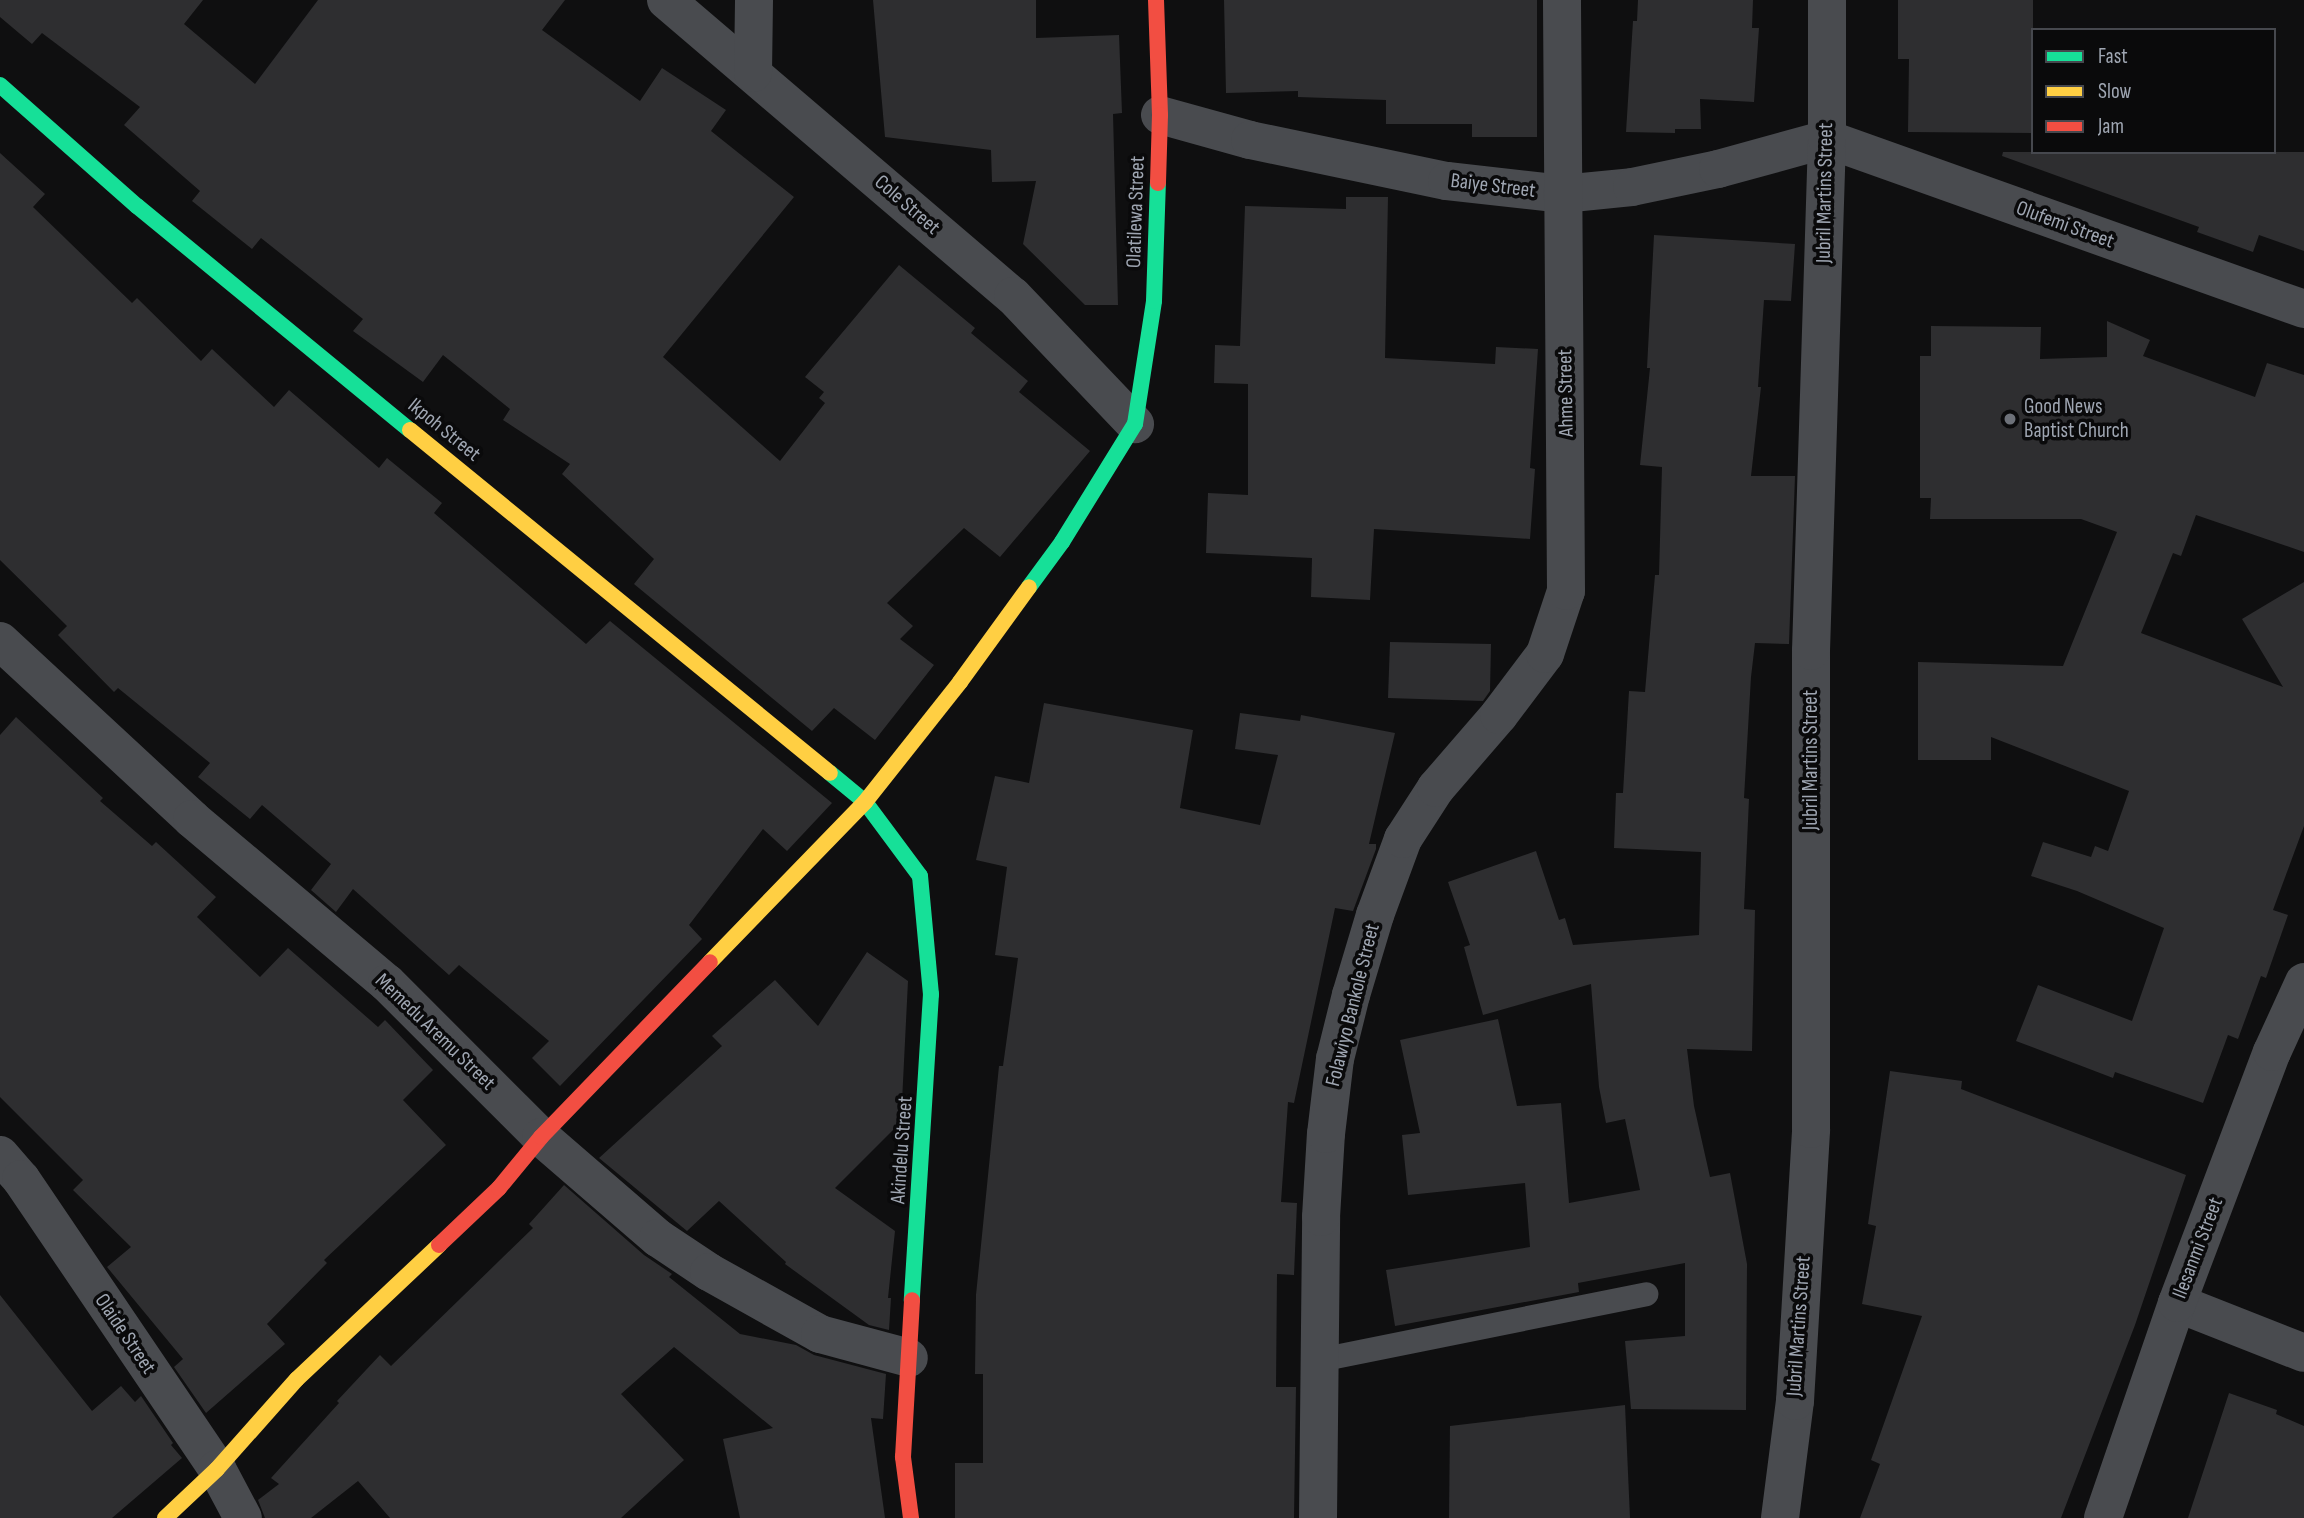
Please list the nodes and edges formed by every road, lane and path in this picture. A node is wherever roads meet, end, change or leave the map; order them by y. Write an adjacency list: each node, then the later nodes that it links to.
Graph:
1 (666, 0): 6 (street, Cole Street)
2 (754, 0): 6 (street)
3 (1156, 0): 8 (street, Olatilewa Street)
4 (1562, 0): 10 (street, Ahme Street)
5 (1827, 0): 9 (street, Jubril Martins Street)
6 (753, 73): 12 (street, Cole Street)
7 (0, 85): 15 (street, Ikpoh Street)
8 (1160, 115): 10 (street, Baiye Street); 12 (street, Olatilewa Street)
9 (1827, 139): 10 (street, Baiye Street); 11 (street, Olufemi Street); 29 (street, Jubril Martins Street)
10 (1562, 194): 13 (street, Ahme Street)
11 (2304, 309)
12 (1135, 424): 15 (street)
13 (1566, 591): 23 (street, Folawiyo Bankole Street)
14 (0, 641): 17 (street, Memedu Aremu Street)
15 (865, 802): 17 (street); 22 (street, Akindelu Street)
16 (2304, 982): 20 (street, Ilesanmi Street)
17 (541, 1137): 22 (street, Memedu Aremu Street); 24 (street)
18 (0, 1155): 24 (street, Olaide Street)
19 (1646, 1294): 23 (lane)
20 (2177, 1303): 21 (street); 30 (street, Ilesanmi Street)
21 (2304, 1353)
22 (909, 1358): 27 (street, Akindelu Street)
23 (1320, 1360): 28 (street, Folawiyo Bankole Street)
24 (216, 1469): 25 (street); 26 (street, Olaide Street)
25 (165, 1518)
26 (243, 1518)
27 (911, 1518)
28 (1318, 1518)
29 (1780, 1518)
30 (2103, 1518)

